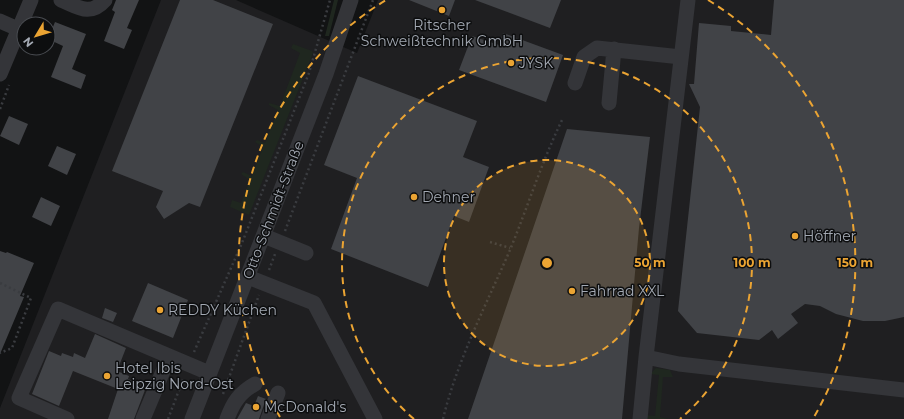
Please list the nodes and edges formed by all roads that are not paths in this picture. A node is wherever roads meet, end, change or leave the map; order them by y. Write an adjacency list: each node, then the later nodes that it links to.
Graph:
1 (31, 0): 6 (street)
2 (61, 0): 3 (street)
3 (105, 0)
4 (352, 0): 15 (street, Otto-Schmidt-Straße)
5 (688, 0): 11 (street)
6 (24, 16)
7 (0, 21): 8 (street)
8 (16, 28)
9 (16, 34): 12 (street)
10 (614, 49): 11 (street); 13 (street); 14 (street)
11 (682, 57): 19 (street)
12 (0, 74)
13 (575, 83)
14 (609, 103)
15 (264, 236): 16 (street); 17 (street, Otto-Schmidt-Straße)
16 (306, 253)
17 (248, 277): 20 (street, Otto-Schmidt-Straße); 29 (street)
18 (169, 357): 20 (street); 24 (street); 25 (street)
19 (646, 357): 22 (street); 30 (street)
20 (209, 373): 26 (street, Otto-Schmidt-Straße)
21 (255, 384): 27 (street)
22 (904, 390)
23 (278, 394): 28 (street)
24 (67, 419)
25 (143, 419)
26 (192, 419)
27 (227, 419)
28 (268, 419)
29 (375, 419)
30 (640, 419)

